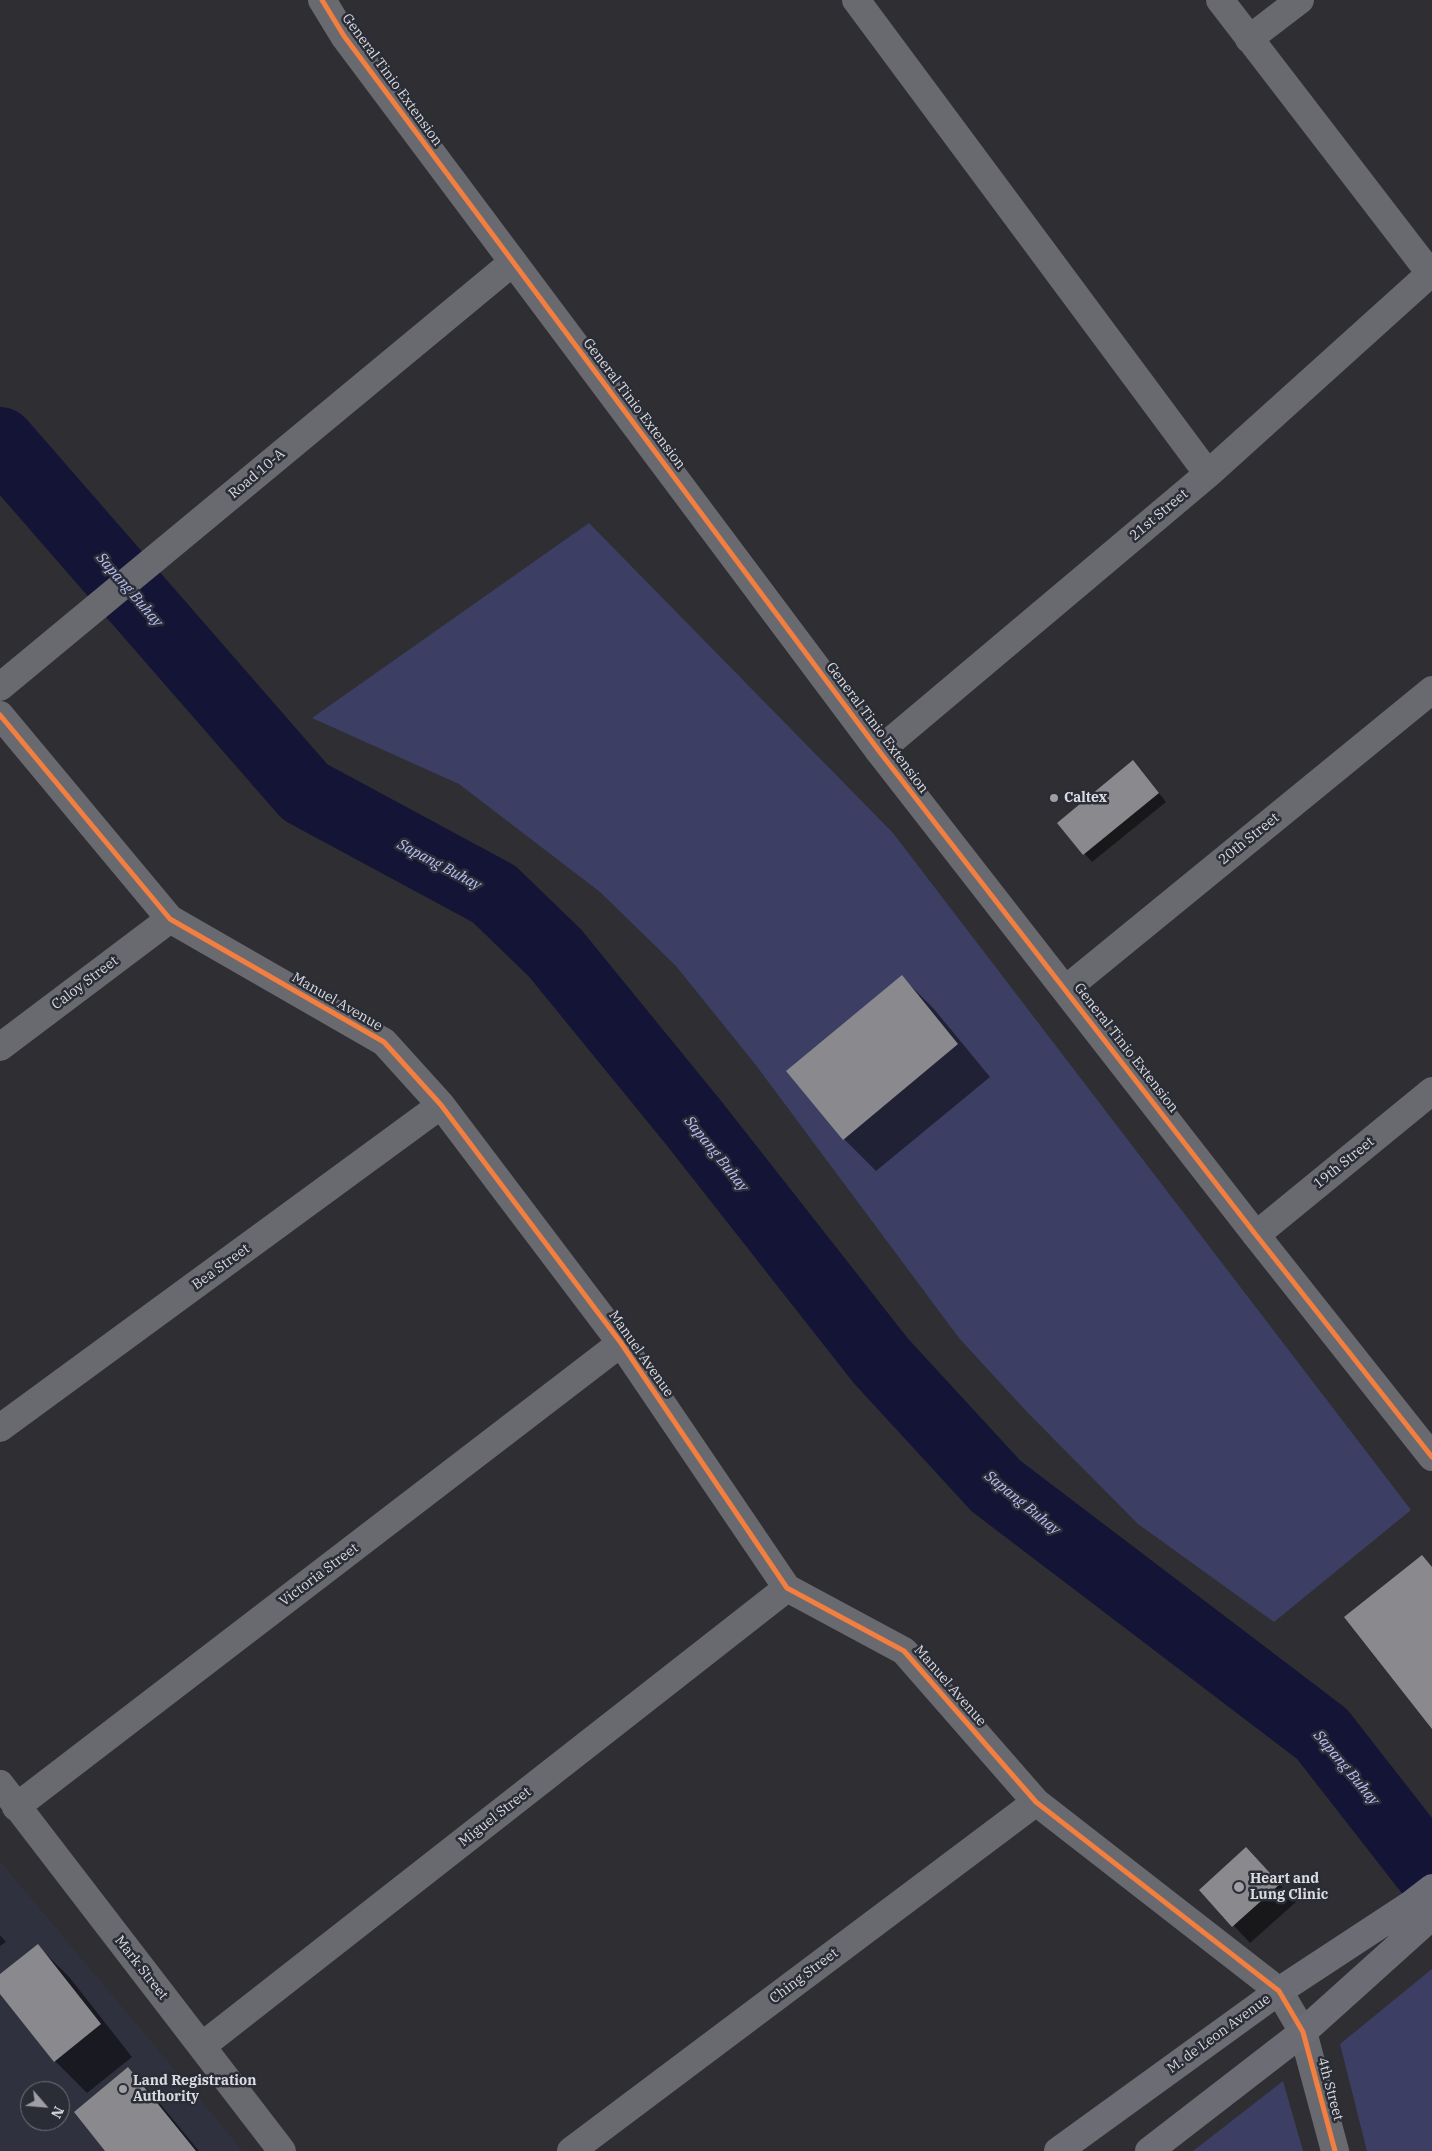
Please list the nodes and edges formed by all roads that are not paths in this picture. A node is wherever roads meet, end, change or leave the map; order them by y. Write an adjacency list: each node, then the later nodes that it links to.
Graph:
1 (322, 0): 6 (street, General Tinio Extension)
2 (856, 0): 8 (street)
3 (1220, 0): 5 (street)
4 (1300, 0): 5 (street)
5 (1249, 38): 7 (street)
6 (513, 262): 9 (street, Road 10-A); 12 (street, General Tinio Extension)
7 (1431, 273): 8 (street, 21st Street)
8 (1208, 474): 12 (street, 21st Street)
9 (0, 687)
10 (1432, 690): 14 (street, 20th Street)
11 (0, 715): 13 (street, Manuel Avenue)
12 (879, 751): 14 (street, General Tinio Extension)
13 (170, 920): 15 (street, Caloy Street); 17 (street, Manuel Avenue)
14 (1066, 989): 18 (street, General Tinio Extension)
15 (0, 1047)
16 (1432, 1091): 18 (street, 19th Street)
17 (441, 1105): 19 (street, Manuel Avenue); 20 (street, Bea Street)
18 (1256, 1235): 21 (street, General Tinio Extension)
19 (621, 1343): 22 (street, Manuel Avenue); 25 (street, Victoria Street)
20 (0, 1428)
21 (1432, 1457)
22 (787, 1588): 24 (street, Manuel Avenue); 30 (street, Miguel Street)
23 (0, 1784): 25 (street, Mark Street)
24 (1036, 1802): 28 (street, Manuel Avenue); 32 (street, Ching Street)
25 (16, 1807): 30 (street, Mark Street)
26 (1432, 1888): 27 (main road, M. de Leon Avenue)
27 (1422, 1915): 28 (main road, M. de Leon Avenue); 29 (main road, M. de Leon Avenue)
28 (1279, 1991): 29 (street, 4th Street); 33 (main road, M. de Leon Avenue)
29 (1303, 2032): 34 (main road, M. de Leon Avenue); 35 (street, 4th Street)
30 (202, 2046): 31 (street, Mark Street)
31 (282, 2151)
32 (571, 2151)
33 (1058, 2151)
34 (1149, 2151)
35 (1335, 2151)

